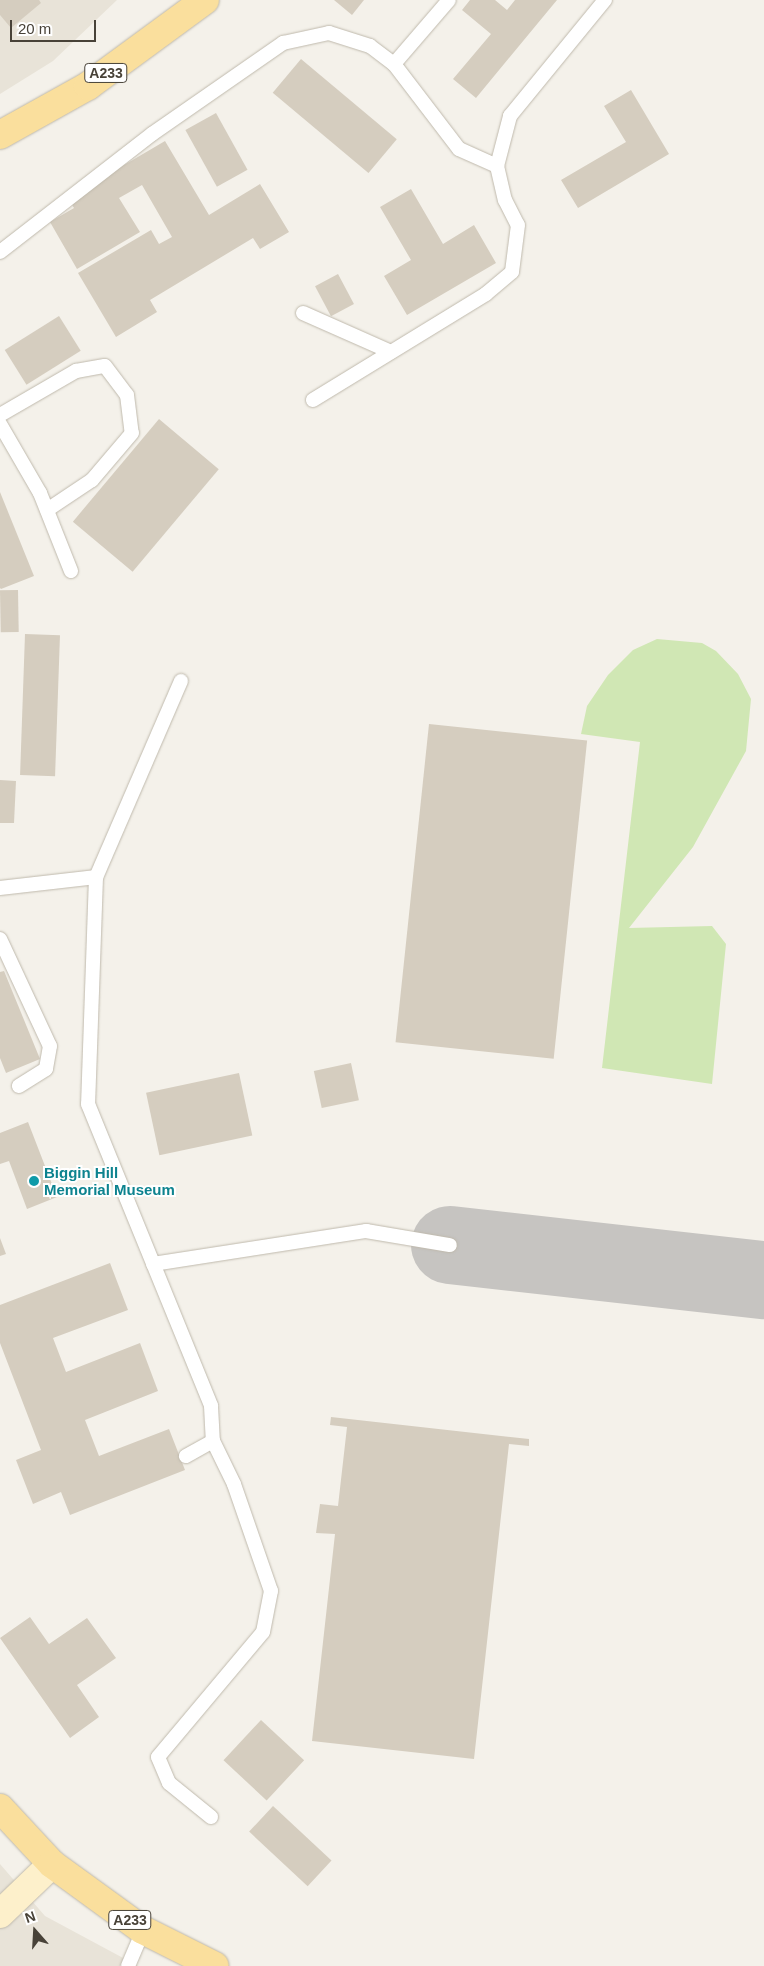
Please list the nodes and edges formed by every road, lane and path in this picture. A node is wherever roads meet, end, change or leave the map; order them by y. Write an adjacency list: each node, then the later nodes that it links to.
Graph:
1 (205, 0): 5 (main road, A233)
2 (449, 0): 4 (lane)
3 (604, 0): 6 (lane)
4 (394, 64): 6 (lane); 7 (lane)
5 (0, 135)
6 (496, 166): 9 (lane)
7 (0, 252)
8 (303, 313): 9 (lane)
9 (391, 352): 10 (lane)
10 (313, 400)
11 (0, 414): 13 (lane)
12 (0, 424): 13 (lane)
13 (47, 510): 14 (lane)
14 (71, 571)
15 (182, 681): 16 (lane)
16 (96, 877): 17 (lane); 21 (lane)
17 (0, 888)
18 (0, 939): 19 (lane)
19 (19, 1086)
20 (450, 1246): 21 (lane)
21 (153, 1264): 22 (lane)
22 (213, 1441): 23 (lane); 25 (lane)
23 (186, 1456)
24 (0, 1808): 26 (main road, A233)
25 (211, 1817)
26 (52, 1864): 27 (street); 28 (main road, A233)
27 (0, 1914)
28 (143, 1930): 29 (lane); 30 (main road, A233)
29 (128, 1966)
30 (215, 1966)

